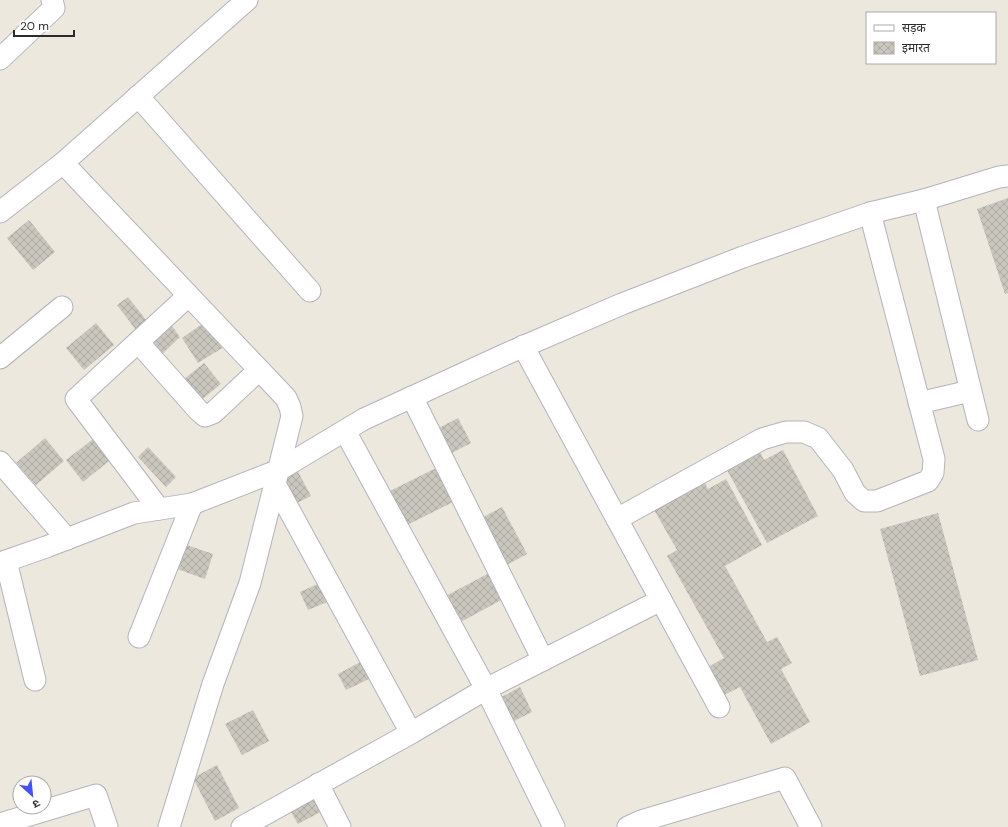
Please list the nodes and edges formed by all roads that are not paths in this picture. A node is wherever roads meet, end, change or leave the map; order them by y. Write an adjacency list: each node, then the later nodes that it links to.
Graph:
1 (52, 0): 3 (street)
2 (247, 0): 4 (street)
3 (0, 59)
4 (138, 96): 5 (street); 10 (street)
5 (63, 163): 8 (street); 11 (street)
6 (1008, 176): 7 (street)
7 (924, 200): 9 (street); 17 (street)
8 (0, 212)
9 (870, 213): 14 (street); 19 (street)
10 (310, 291)
11 (188, 296): 13 (street); 16 (street)
12 (62, 307): 15 (street)
13 (138, 342): 16 (street); 25 (street)
14 (523, 346): 18 (street); 26 (street)
15 (0, 358)
16 (259, 370): 23 (street)
17 (970, 391): 19 (street); 20 (street)
18 (412, 397): 21 (street); 31 (street)
19 (920, 403): 26 (street)
20 (978, 420)
21 (345, 431): 23 (street); 33 (street)
22 (0, 462): 27 (street)
23 (277, 477): 24 (street); 35 (street); 39 (street)
24 (192, 504): 25 (street); 30 (street)
25 (159, 509): 27 (street)
26 (617, 519): 29 (street)
27 (67, 539): 28 (street)
28 (3, 562): 32 (street)
29 (661, 600): 31 (street); 34 (street)
30 (138, 637)
31 (543, 660): 33 (street)
32 (35, 680)
33 (486, 689): 35 (street); 42 (street)
34 (719, 707)
35 (411, 733): 36 (street)
36 (318, 784): 40 (street); 41 (street)
37 (0, 824): 38 (street)
38 (107, 827)
39 (169, 827)
40 (242, 827)
41 (340, 827)
42 (554, 827)
43 (628, 827): 44 (street)
44 (811, 827)

